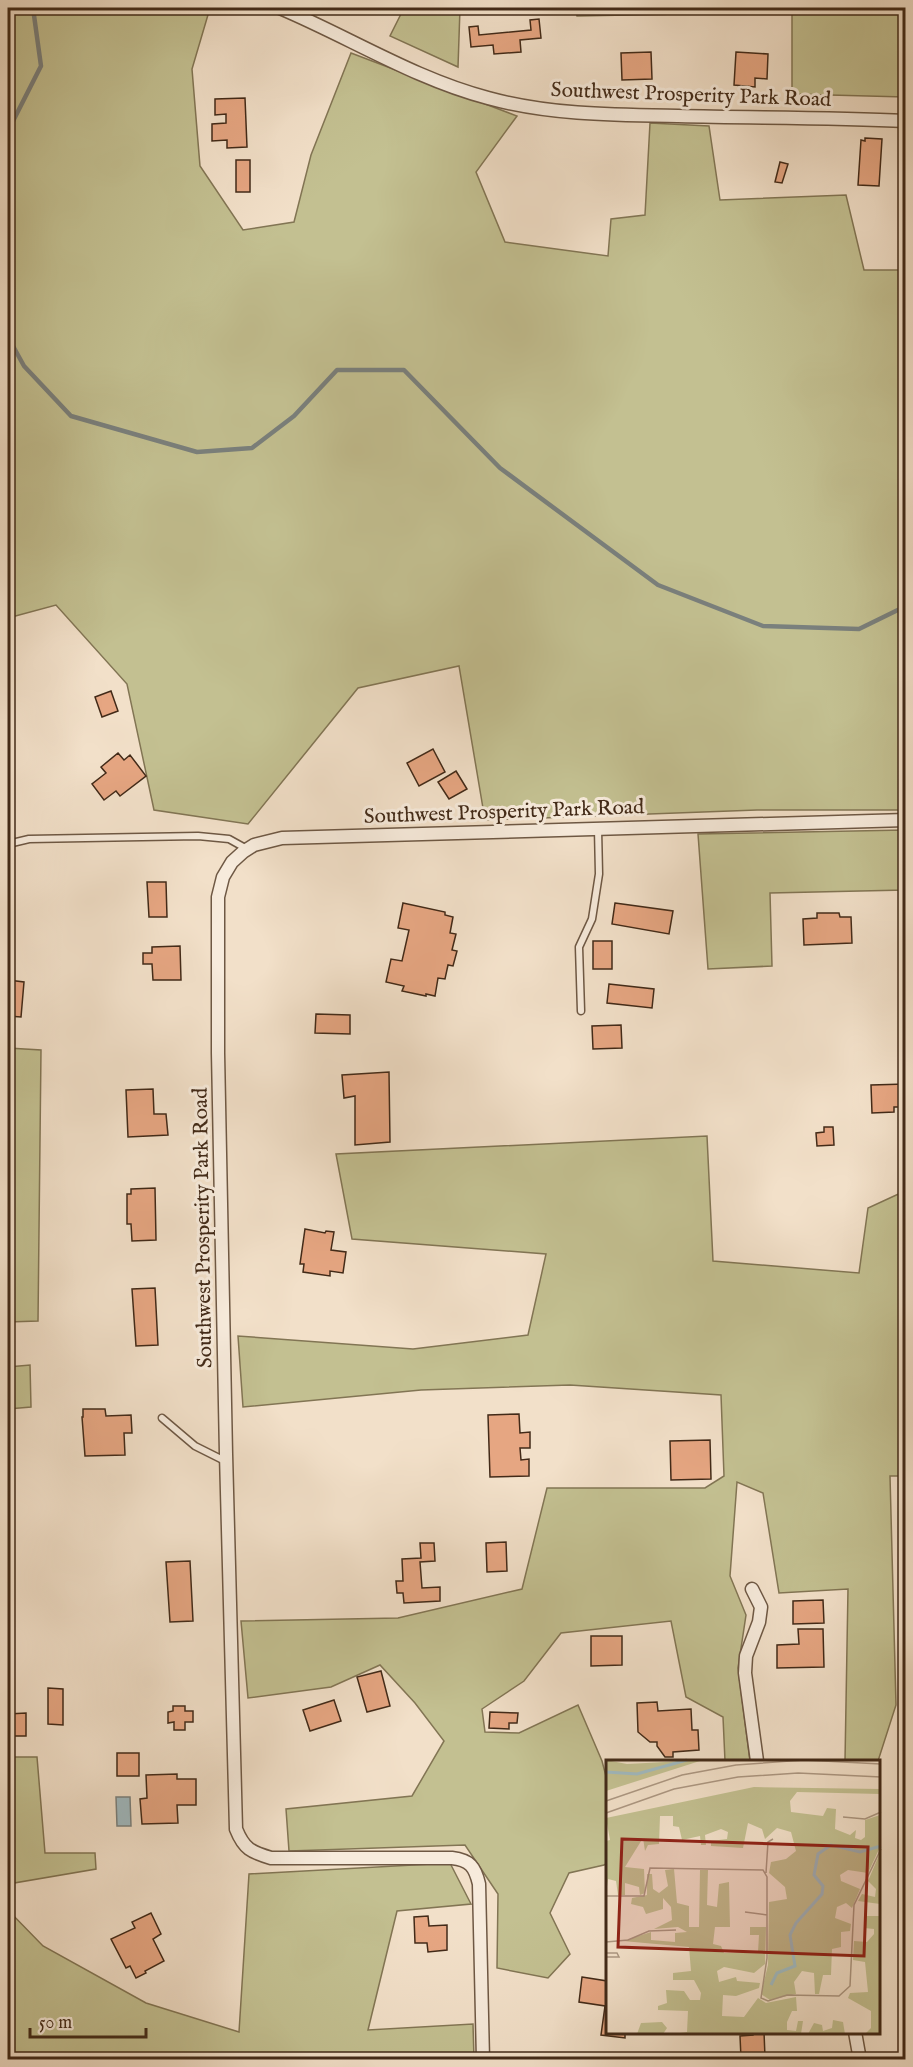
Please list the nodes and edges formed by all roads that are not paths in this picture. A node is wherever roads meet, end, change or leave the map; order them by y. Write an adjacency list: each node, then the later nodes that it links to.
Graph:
1 (280, 8): 2 (street, Southwest Prosperity Park Road)
2 (906, 121)
3 (906, 820): 4 (street, Southwest Prosperity Park Road)
4 (597, 828): 6 (street, Southwest Prosperity Park Road); 7 (lane)
5 (8, 844): 6 (lane)
6 (248, 849): 9 (street, Southwest Prosperity Park Road)
7 (581, 1011)
8 (162, 1418): 9 (lane)
9 (226, 1461): 13 (street, Southwest Prosperity Park Road)
10 (752, 1588): 11 (street)
11 (757, 1760)
12 (855, 2034): 14 (street)
13 (483, 2060)
14 (860, 2060)

